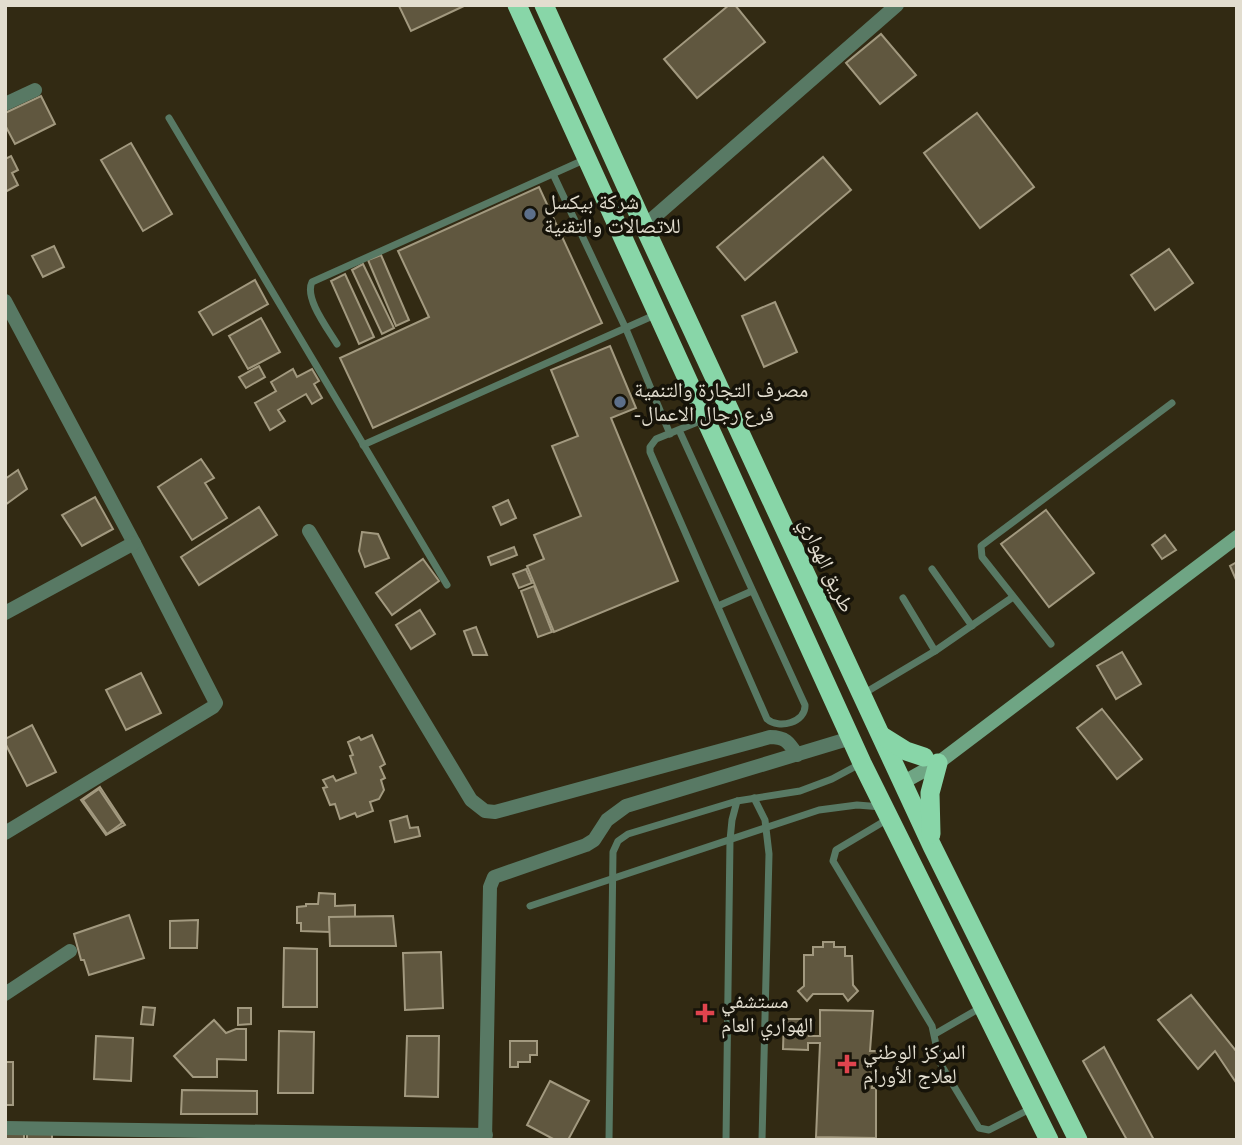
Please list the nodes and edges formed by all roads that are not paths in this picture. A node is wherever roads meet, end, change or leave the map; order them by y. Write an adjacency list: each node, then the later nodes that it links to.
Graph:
1 (517, 5): 7 (highway)
2 (544, 5): 9 (highway, طريق الهواري)
3 (897, 5): 9 (street)
4 (34, 90): 5 (street)
5 (5, 104)
6 (169, 118): 20 (lane)
7 (587, 159): 8 (lane); 11 (highway)
8 (553, 174): 12 (lane); 14 (lane)
9 (644, 226): 13 (highway, طريق الهواري)
10 (5, 301): 23 (street)
11 (657, 314): 12 (lane); 15 (highway)
12 (626, 329): 19 (lane); 20 (lane)
13 (698, 342): 15 (highway); 34 (highway, طريق الهواري)
14 (337, 344)
15 (675, 351): 17 (highway)
16 (1172, 403): 27 (lane)
17 (706, 418): 18 (lane); 36 (highway)
18 (679, 430): 19 (lane); 26 (lane)
19 (670, 434): 29 (lane)
20 (362, 445): 25 (lane)
21 (309, 531): 37 (street)
22 (1237, 537): 38 (main road)
23 (134, 543): 30 (street); 45 (street)
24 (932, 569): 31 (lane)
25 (447, 585)
26 (752, 591): 29 (lane); 29 (lane)
27 (1013, 597): 31 (lane); 32 (lane)
28 (903, 598): 33 (lane)
29 (718, 607)
30 (5, 613)
31 (972, 626): 33 (lane)
32 (1051, 644)
33 (935, 651): 34 (lane)
34 (862, 694): 35 (highway, طريق الهواري)
35 (881, 736): 38 (highway); 40 (highway, طريق الهواري)
36 (851, 738): 37 (street); 39 (highway)
37 (797, 755): 56 (street)
38 (937, 758): 40 (main road); 47 (highway)
39 (862, 763): 41 (lane); 43 (highway)
40 (899, 775): 47 (highway, طريق الهواري)
41 (754, 798): 42 (lane); 44 (lane)
42 (737, 801): 46 (lane); 48 (lane)
43 (886, 813): 44 (lane); 52 (highway); 53 (lane)
44 (766, 828): 46 (lane); 59 (lane)
45 (5, 833)
46 (730, 840): 48 (lane); 58 (lane)
47 (932, 846): 61 (highway, طريق الهواري)
48 (613, 879): 49 (lane); 57 (lane)
49 (530, 906)
50 (70, 951): 51 (street)
51 (5, 994)
52 (982, 1007): 53 (lane); 54 (highway)
53 (935, 1034): 54 (lane)
54 (1033, 1108): 60 (highway)
55 (5, 1128): 56 (street)
56 (486, 1138)
57 (609, 1140)
58 (726, 1140)
59 (762, 1140)
60 (1049, 1140)
61 (1078, 1140)

